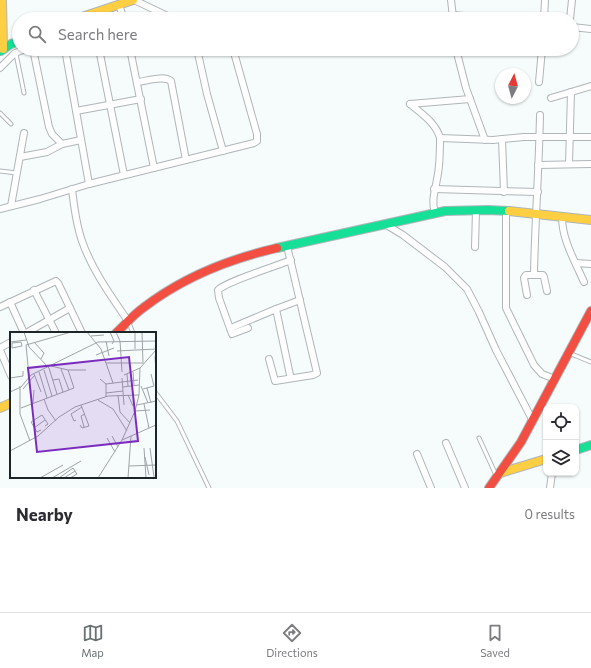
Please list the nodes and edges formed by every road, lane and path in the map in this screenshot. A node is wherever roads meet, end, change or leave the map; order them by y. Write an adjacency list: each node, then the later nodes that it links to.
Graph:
1 (2, 0): 17 (street)
2 (7, 0): 17 (street)
3 (134, 0): 7 (street); 11 (street)
4 (450, 0): 12 (street)
5 (545, 0): 13 (street)
6 (572, 0): 14 (street)
7 (117, 3): 8 (street)
8 (110, 9): 9 (street); 10 (street)
9 (98, 12)
10 (108, 12)
11 (159, 12)
12 (452, 12)
13 (544, 12)
14 (571, 12)
15 (579, 28): 16 (street)
16 (591, 29)
17 (4, 46)
18 (13, 56): 28 (street)
19 (17, 56): 33 (lane)
20 (34, 56): 50 (street)
21 (66, 56): 38 (street)
22 (100, 56): 37 (street)
23 (132, 56): 29 (street)
24 (199, 56): 51 (street)
25 (235, 56): 51 (street)
26 (458, 56): 36 (street)
27 (541, 56): 30 (street)
28 (0, 68)
29 (138, 82): 35 (street); 53 (street)
30 (539, 82)
31 (591, 86): 32 (street)
32 (571, 92): 34 (street); 44 (street)
33 (24, 93)
34 (551, 98)
35 (141, 99): 37 (street); 57 (street)
36 (470, 99): 46 (street); 49 (street)
37 (110, 104): 38 (street); 60 (street)
38 (76, 111): 48 (street)
39 (0, 113): 41 (lane)
40 (540, 115): 43 (street)
41 (11, 124)
42 (24, 133): 52 (street)
43 (539, 137): 44 (street); 47 (street); 56 (street)
44 (570, 137): 45 (street); 54 (street)
45 (591, 137)
46 (440, 138): 49 (street); 63 (street)
47 (502, 139): 49 (street); 64 (street)
48 (81, 140): 50 (street); 61 (street)
49 (485, 140)
50 (62, 144): 52 (street)
51 (223, 151): 53 (street)
52 (20, 157): 59 (street)
53 (186, 160): 57 (street)
54 (569, 164): 55 (street); 56 (street)
55 (591, 164)
56 (538, 165): 65 (street)
57 (154, 168): 60 (street)
58 (0, 171): 59 (lane)
59 (17, 173): 66 (street)
60 (124, 176): 61 (street)
61 (89, 184): 62 (street)
62 (72, 189): 66 (street); 92 (street)
63 (434, 189): 64 (street); 70 (street)
64 (504, 192): 65 (street)
65 (538, 192): 71 (street)
66 (11, 206): 67 (street)
67 (0, 208)
68 (476, 210): 69 (street); 70 (street); 76 (street)
69 (506, 211): 71 (street); 108 (street)
70 (434, 213): 74 (street)
71 (535, 213): 72 (street); 80 (street)
72 (562, 217): 73 (street); 78 (street)
73 (591, 220)
74 (385, 224): 75 (street); 112 (street)
75 (287, 246): 77 (street); 92 (street)
76 (474, 246)
77 (291, 260): 85 (street); 93 (street)
78 (576, 262): 79 (street); 81 (street)
79 (591, 264)
80 (534, 274): 83 (street); 84 (street)
81 (584, 282)
82 (34, 290): 86 (street); 88 (street); 91 (street)
83 (547, 291)
84 (528, 295)
85 (300, 300): 89 (street); 104 (street)
86 (10, 302): 87 (street); 95 (street)
87 (0, 307)
88 (70, 308): 91 (street); 98 (street)
89 (276, 309): 93 (street); 107 (street)
90 (591, 313): 103 (street)
91 (49, 320): 96 (street); 97 (street)
92 (128, 321): 99 (street); 100 (lane)
93 (231, 328): 94 (street)
94 (248, 328)
95 (25, 332)
96 (27, 332)
97 (55, 332)
98 (82, 332)
99 (117, 332)
100 (133, 332)
101 (10, 343): 102 (street)
102 (0, 349): 106 (street)
103 (569, 353): 105 (lane); 108 (street)
104 (269, 359)
105 (591, 362)
106 (10, 374)
107 (290, 375)
108 (555, 379): 112 (street)
109 (156, 393): 121 (lane)
110 (10, 403): 111 (street)
111 (0, 408)
112 (533, 421): 119 (street)
113 (480, 438): 119 (lane)
114 (446, 443): 123 (street)
115 (591, 445): 116 (street)
116 (579, 449)
117 (417, 454): 122 (street)
118 (543, 460): 119 (street)
119 (499, 476): 124 (street)
120 (552, 476): 125 (street)
121 (209, 488)
122 (431, 488)
123 (465, 488)
124 (489, 488)
125 (550, 488)

